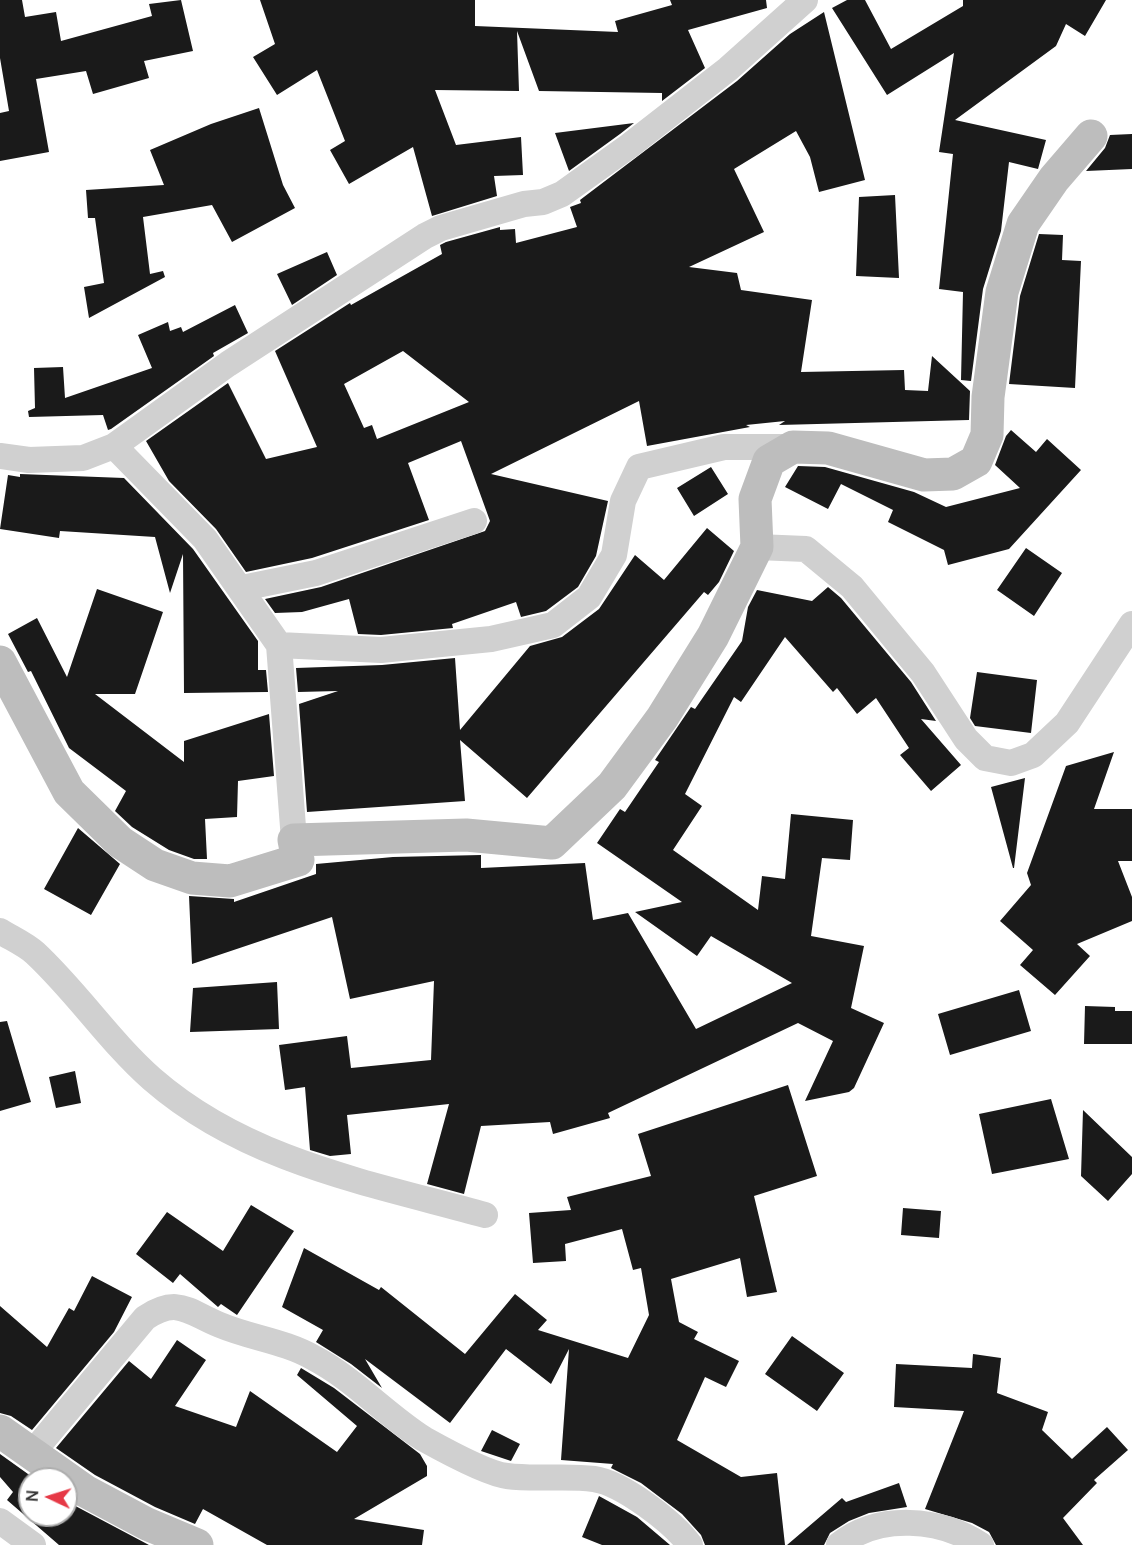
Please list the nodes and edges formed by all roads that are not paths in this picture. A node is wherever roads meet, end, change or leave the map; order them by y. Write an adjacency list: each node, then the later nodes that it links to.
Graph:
1 (805, 0): 3 (street)
2 (1091, 136): 4 (street)
3 (114, 446): 5 (street); 8 (street)
4 (793, 447): 7 (street); 10 (street)
5 (0, 456)
6 (474, 521): 8 (street)
7 (757, 547): 9 (street); 12 (street)
8 (242, 588): 10 (street)
9 (1132, 624)
10 (279, 645): 12 (street)
11 (0, 662): 12 (street)
12 (294, 840)
13 (0, 931): 14 (street)
14 (485, 1215)
15 (0, 1431): 16 (street)
16 (33, 1452): 21 (street); 22 (street)
17 (0, 1521): 20 (street)
18 (0, 1527): 19 (street)
19 (6, 1545)
20 (33, 1545)
21 (197, 1545)
22 (690, 1545)
23 (839, 1545): 24 (street)
24 (981, 1545)

